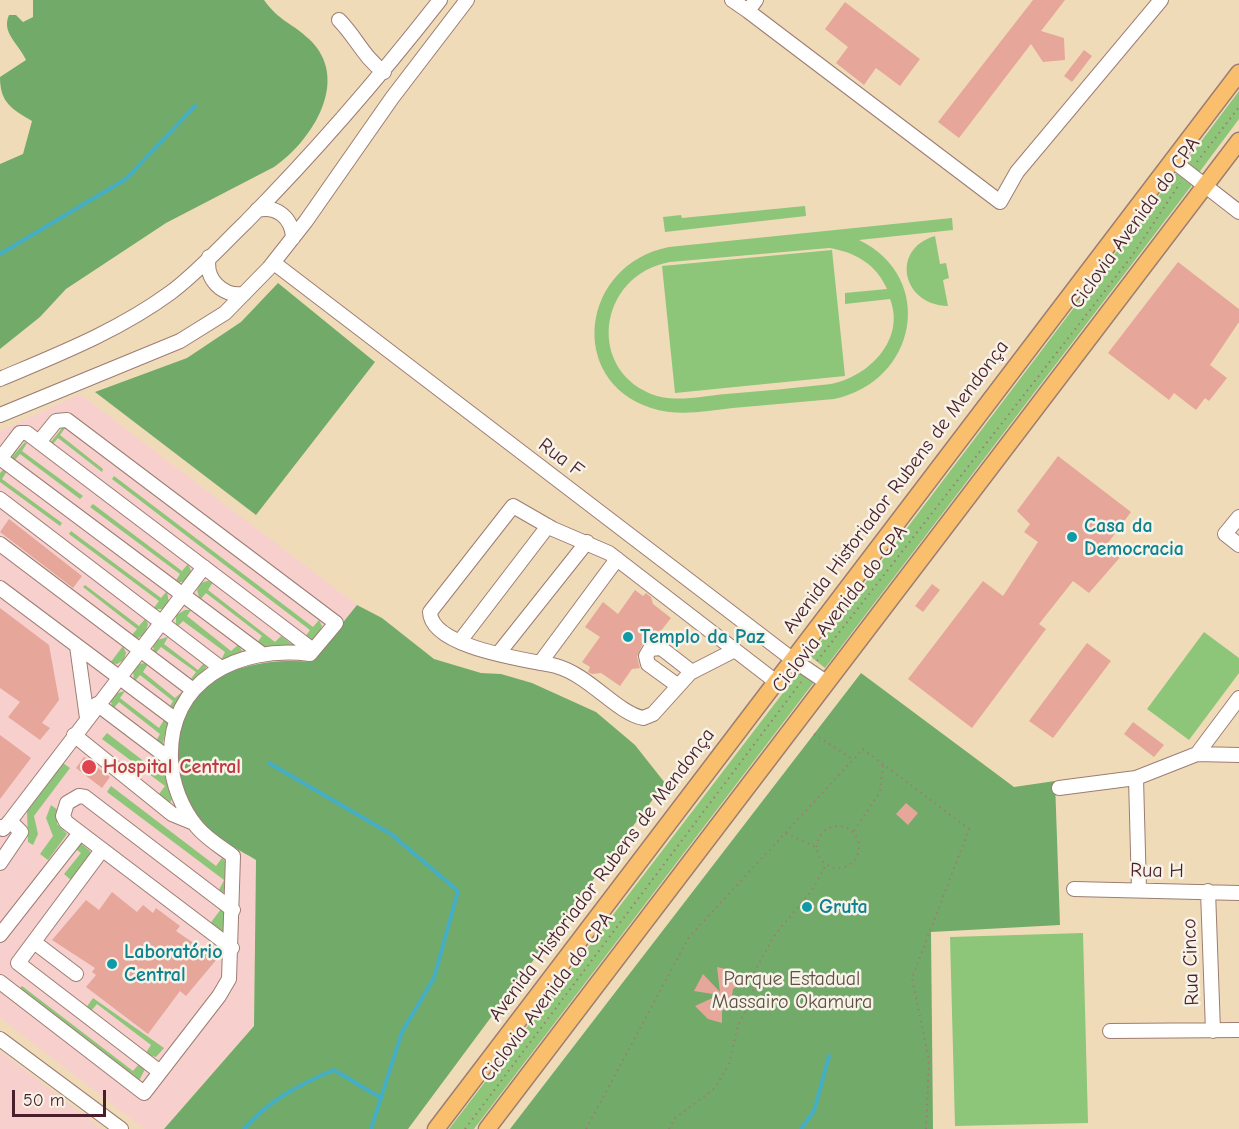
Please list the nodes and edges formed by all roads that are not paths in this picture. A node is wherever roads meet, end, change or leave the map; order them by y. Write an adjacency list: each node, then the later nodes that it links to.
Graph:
1 (440, 0): 7 (street)
2 (467, 0): 14 (street)
3 (732, 0): 5 (street)
4 (1161, 0): 5 (street)
5 (752, 5)
6 (339, 20): 7 (street)
7 (384, 72): 12 (street)
8 (1239, 73): 10 (main road, Avenida Historiador Rubens de Mendonça)
9 (1239, 141): 11 (main road)
10 (1172, 160): 11 (street); 40 (main road, Avenida Historiador Rubens de Mendonça)
11 (1205, 185): 13 (street); 46 (main road)
12 (257, 210): 14 (street); 15 (street)
13 (1239, 212)
14 (293, 238): 16 (street)
15 (209, 257): 17 (street); 18 (street)
16 (274, 263): 17 (street); 40 (street, Rua F)
17 (244, 294): 19 (street)
18 (0, 379)
19 (0, 415)
20 (39, 442): 21 (street); 29 (street); 36 (street)
21 (0, 458): 31 (street)
22 (0, 499): 32 (street)
23 (1239, 517): 27 (street)
24 (548, 526): 25 (street); 33 (street); 33 (street)
25 (587, 542): 28 (street); 39 (street)
26 (0, 544): 35 (street)
27 (1239, 545)
28 (617, 559): 37 (street); 41 (street)
29 (204, 567): 31 (street); 36 (street)
30 (0, 588): 34 (street)
31 (183, 594): 32 (street); 38 (street)
32 (161, 622): 35 (street); 42 (street)
33 (460, 641): 39 (street)
34 (77, 646): 44 (street); 51 (street)
35 (139, 650): 44 (street); 48 (street)
36 (314, 650): 38 (street)
37 (735, 650): 43 (street); 45 (street)
38 (262, 654): 42 (street)
39 (498, 654): 41 (street)
40 (792, 659): 45 (main road, Avenida Historiador Rubens de Mendonça); 46 (street, Rua F)
41 (540, 663): 47 (street)
42 (221, 668): 48 (street)
43 (692, 672): 47 (street); 47 (street)
44 (118, 676): 50 (street); 52 (street)
45 (775, 681): 80 (main road, Avenida Historiador Rubens de Mendonça)
46 (826, 682): 81 (main road)
47 (677, 685)
48 (193, 690): 52 (street)
49 (1239, 698): 54 (street)
50 (98, 704): 51 (street); 56 (street)
51 (87, 718): 53 (street)
52 (176, 720): 56 (street)
53 (74, 735): 59 (street); 60 (street)
54 (1197, 754): 55 (street); 57 (street)
55 (1239, 755)
56 (171, 760): 59 (street)
57 (1136, 778): 58 (street); 65 (street)
58 (1059, 788)
59 (194, 823): 68 (street)
60 (3, 828): 63 (street)
61 (80, 833): 62 (street); 68 (street); 69 (street)
62 (102, 850): 70 (street); 71 (street)
63 (0, 863)
64 (1074, 889): 65 (street, Rua H)
65 (1139, 890): 66 (street, Rua H)
66 (1208, 891): 67 (street, Rua H); 76 (street, Rua Cinco)
67 (1239, 893)
68 (233, 910): 71 (street)
69 (0, 935)
70 (34, 942): 72 (street); 78 (street)
71 (232, 948): 78 (street)
72 (76, 974)
73 (0, 982): 78 (street)
74 (1239, 1030): 76 (street)
75 (1110, 1031): 76 (street)
76 (1213, 1031)
77 (0, 1039): 79 (street)
78 (160, 1072)
79 (121, 1129)
80 (436, 1129)
81 (487, 1129)

